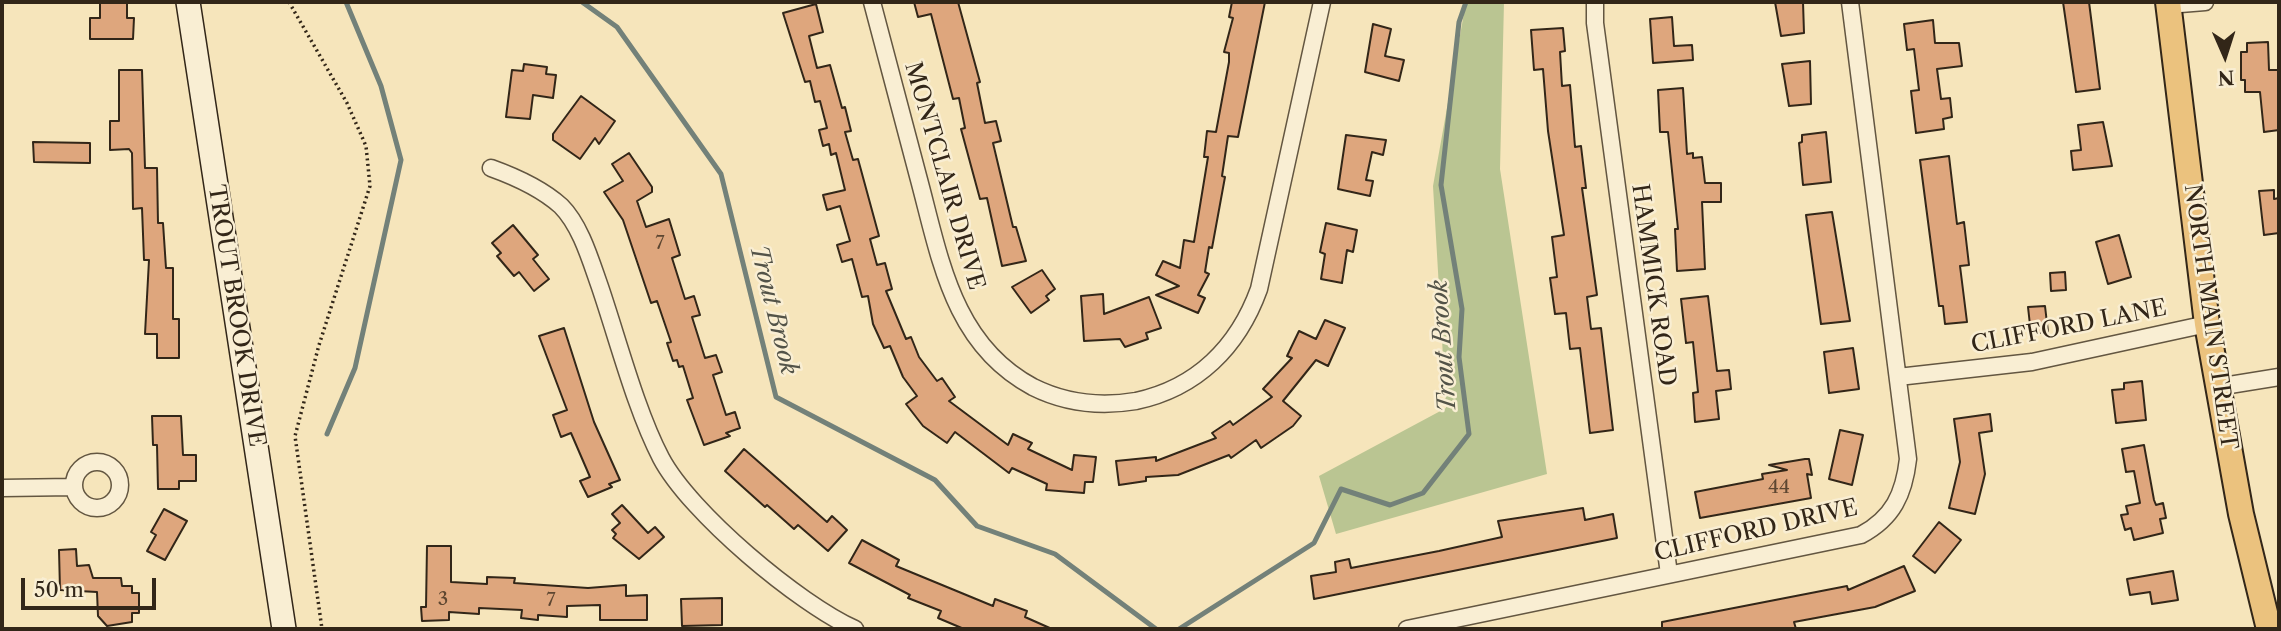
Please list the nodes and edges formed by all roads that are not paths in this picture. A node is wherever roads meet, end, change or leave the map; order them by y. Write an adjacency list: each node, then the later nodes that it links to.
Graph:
1 (188, 2): 17 (main road, TROUT BROOK DRIVE)
2 (872, 2): 3 (street, MONTCLAIR DRIVE)
3 (1322, 2)
4 (1595, 2): 15 (street, HAMMICK ROAD)
5 (1850, 2): 10 (street, CLIFFORD DRIVE)
6 (2205, 2): 7 (street)
7 (2168, 4): 9 (main road, NORTH MAIN STREET)
8 (491, 168): 16 (street)
9 (2207, 324): 10 (street, CLIFFORD LANE); 12 (main road, NORTH MAIN STREET)
10 (1898, 377): 15 (street, CLIFFORD DRIVE)
11 (2279, 377): 12 (street)
12 (2217, 387): 20 (main road, NORTH MAIN STREET)
13 (73, 487): 14 (street)
14 (2, 488)
15 (1669, 574): 19 (street, CLIFFORD DRIVE)
16 (835, 626): 18 (street)
17 (284, 629)
18 (855, 629)
19 (1406, 629)
20 (2269, 629)

